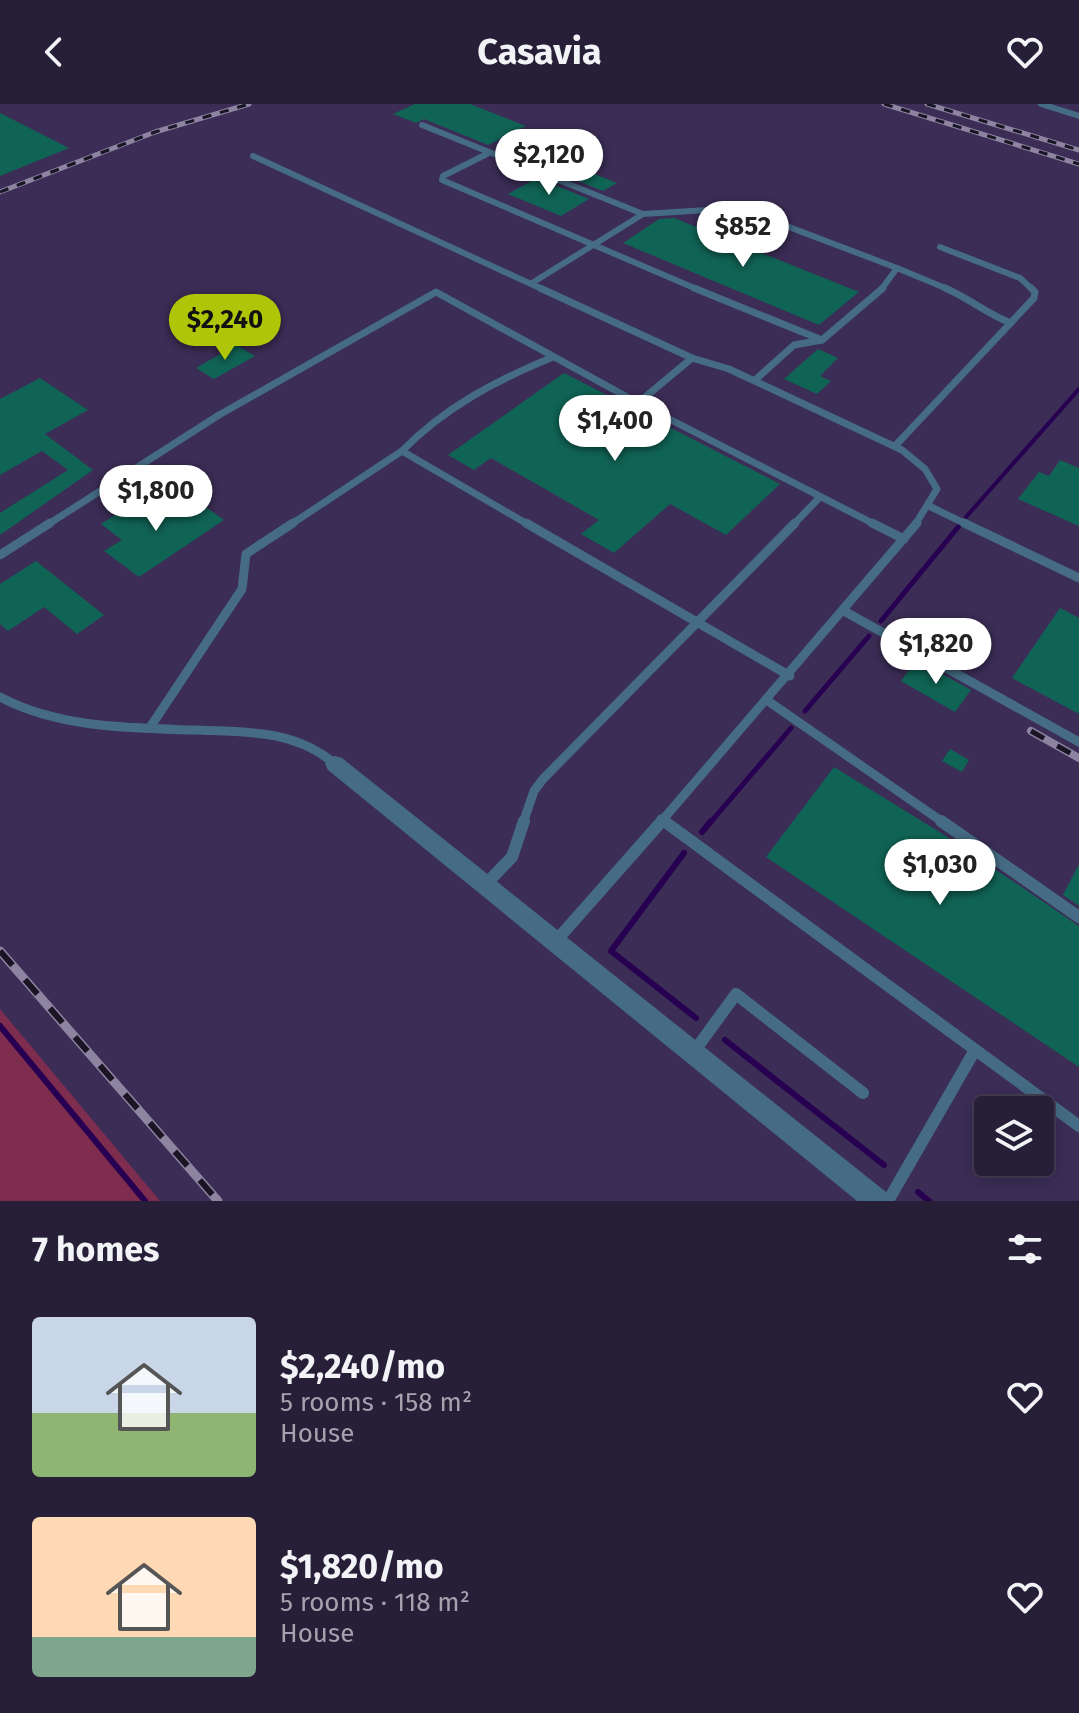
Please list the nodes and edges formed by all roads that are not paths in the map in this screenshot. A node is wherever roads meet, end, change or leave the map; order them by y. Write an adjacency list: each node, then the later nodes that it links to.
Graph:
1 (1041, 104): 2 (lane)
2 (1079, 116)
3 (422, 125): 4 (lane)
4 (487, 154): 6 (lane); 7 (lane)
5 (253, 156): 10 (lane)
6 (643, 214): 7 (lane); 9 (lane)
7 (593, 247): 10 (lane); 12 (lane)
8 (940, 247): 11 (lane)
9 (897, 268): 11 (lane); 12 (lane)
10 (532, 283): 14 (lane)
11 (1011, 323): 17 (lane)
12 (822, 340): 15 (lane)
13 (553, 357): 16 (lane); 18 (lane); 22 (lane)
14 (692, 358): 15 (lane); 16 (lane)
15 (755, 380): 17 (lane)
16 (638, 403): 19 (lane)
17 (895, 446): 20 (lane)
18 (402, 451): 25 (lane); 29 (lane)
19 (820, 497): 21 (lane); 25 (lane)
20 (929, 506): 21 (lane); 23 (lane)
21 (904, 539): 24 (lane)
22 (0, 555)
23 (1079, 578)
24 (844, 611): 26 (lane); 30 (lane)
25 (697, 622): 26 (lane); 33 (lane)
26 (790, 676): 28 (lane)
27 (0, 697): 29 (lane)
28 (768, 701): 32 (lane); 34 (lane)
29 (151, 726): 31 (lane)
30 (1079, 742)
31 (335, 764): 33 (street)
32 (661, 819): 35 (lane); 36 (lane)
33 (485, 885): 35 (street)
34 (1079, 917)
35 (555, 942): 37 (street)
36 (975, 1050): 39 (lane); 41 (lane)
37 (693, 1053): 38 (lane); 40 (street)
38 (863, 1093)
39 (1079, 1126)
40 (877, 1201)
41 (888, 1201)

